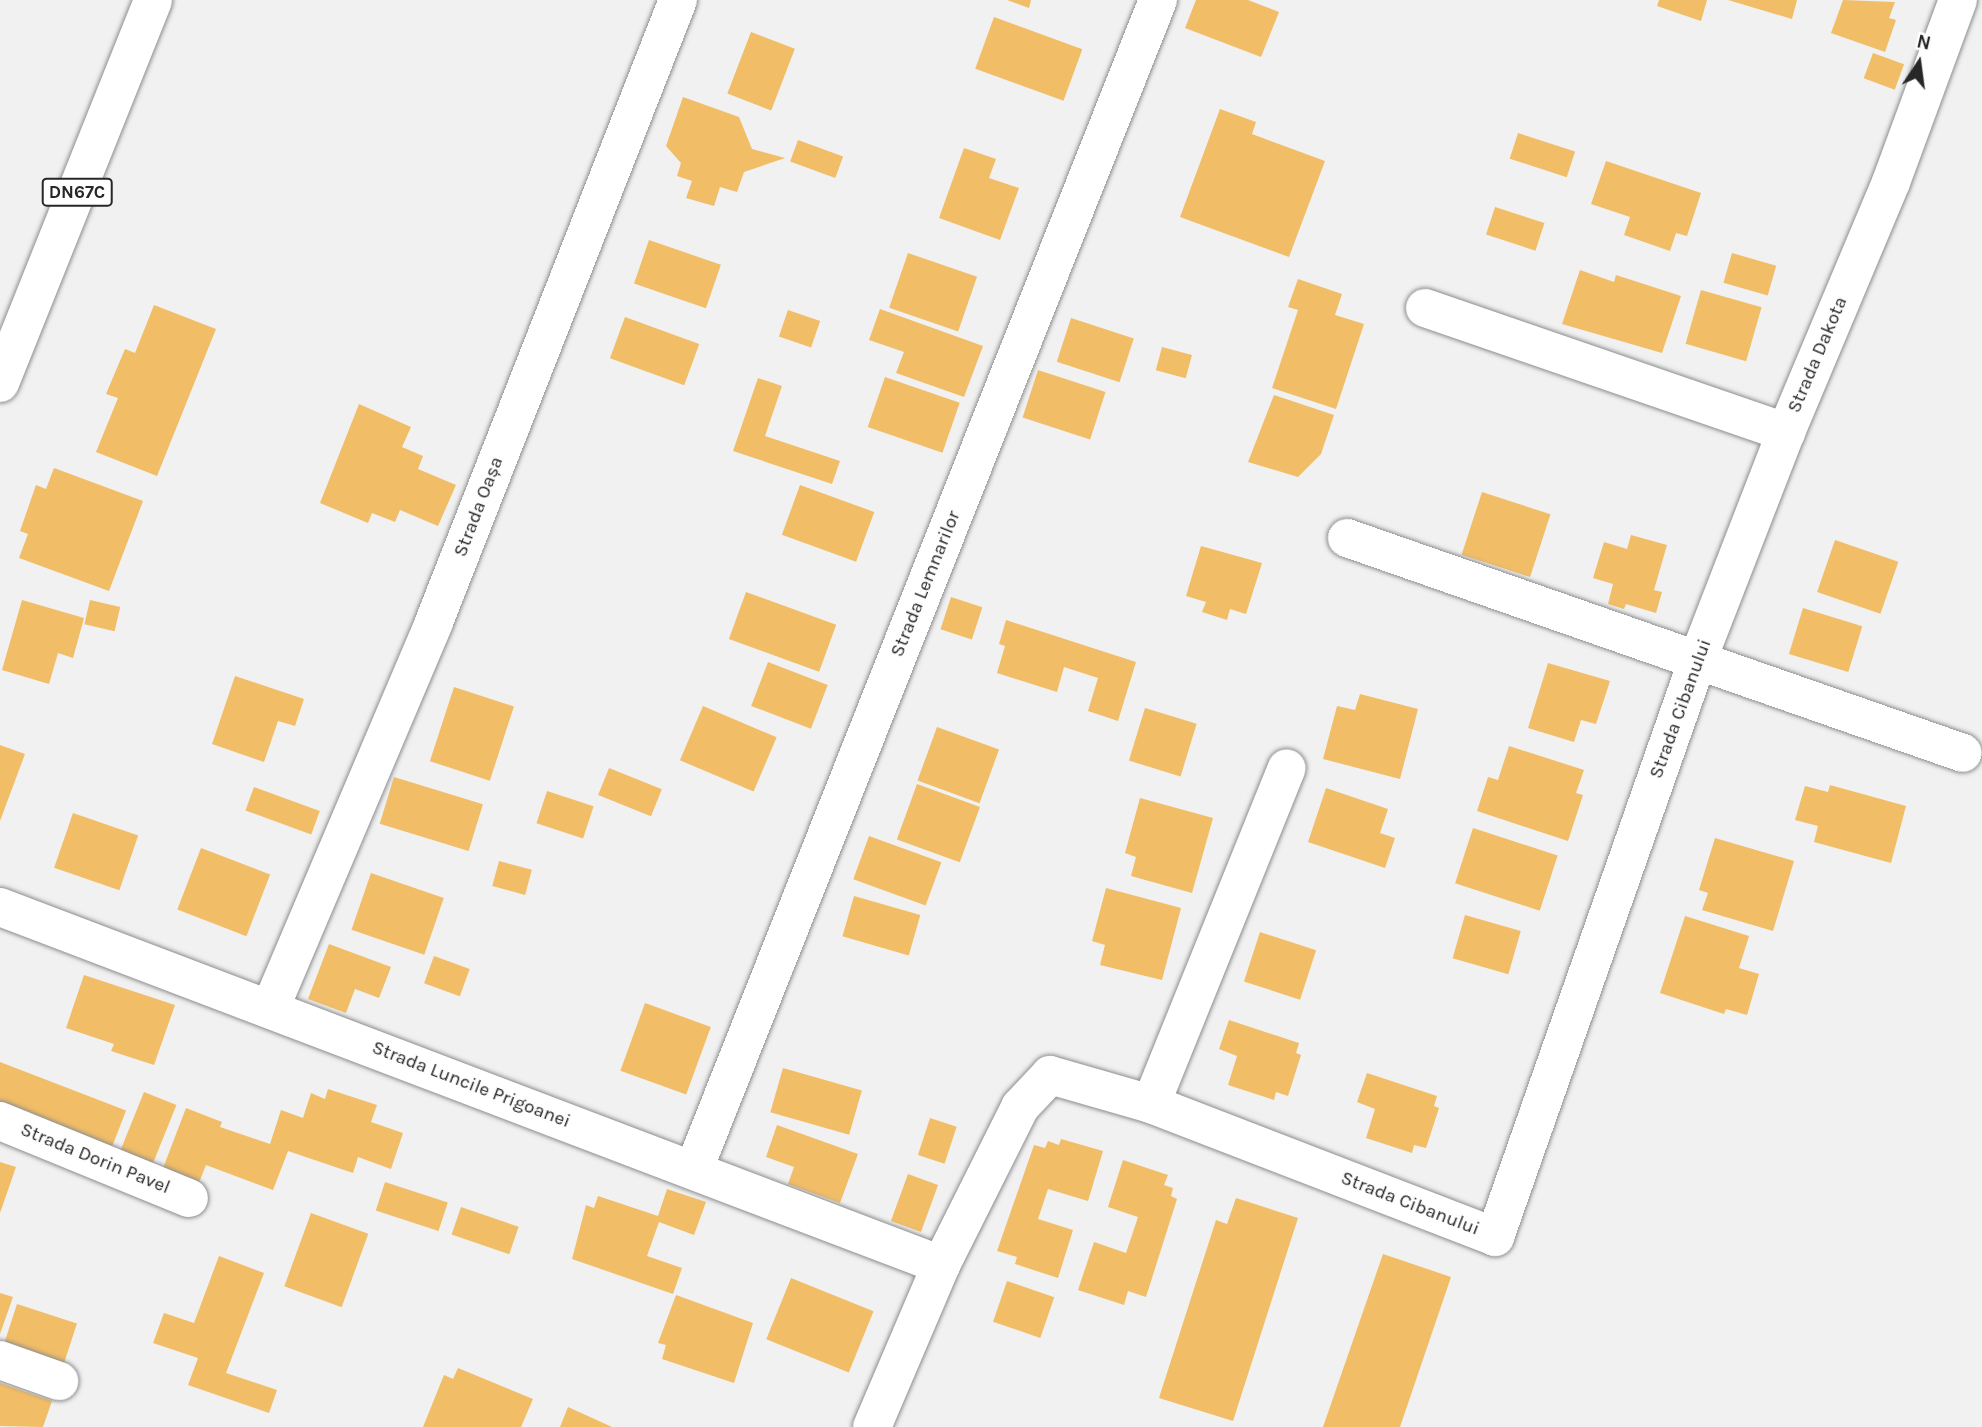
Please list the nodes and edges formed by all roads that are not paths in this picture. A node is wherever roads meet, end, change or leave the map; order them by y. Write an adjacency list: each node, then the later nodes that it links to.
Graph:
1 (153, 0): 6 (street, DN67C)
2 (678, 0): 13 (street, Strada Oașa)
3 (1158, 0): 16 (street, Strada Lemnarilor)
4 (1958, 0): 7 (street, Strada Dakota)
5 (1425, 308): 7 (street, Strada Dakota)
6 (0, 383)
7 (1786, 432): 9 (street, Strada Cibanului)
8 (1347, 538): 9 (street)
9 (1698, 659): 10 (street); 14 (street, Strada Cibanului)
10 (1963, 753)
11 (1287, 768): 14 (street)
12 (0, 907): 13 (street, Strada Luncile Prigoanei)
13 (270, 1009): 16 (street, Strada Luncile Prigoanei)
14 (1151, 1104): 18 (street, Strada Cibanului)
15 (0, 1121): 17 (street, Strada Dorin Pavel)
16 (694, 1169): 18 (street, Strada Luncile Prigoanei)
17 (189, 1198)
18 (942, 1265): 21 (street, Strada Cibanului)
19 (0, 1360): 20 (street)
20 (59, 1381)
21 (872, 1427)

